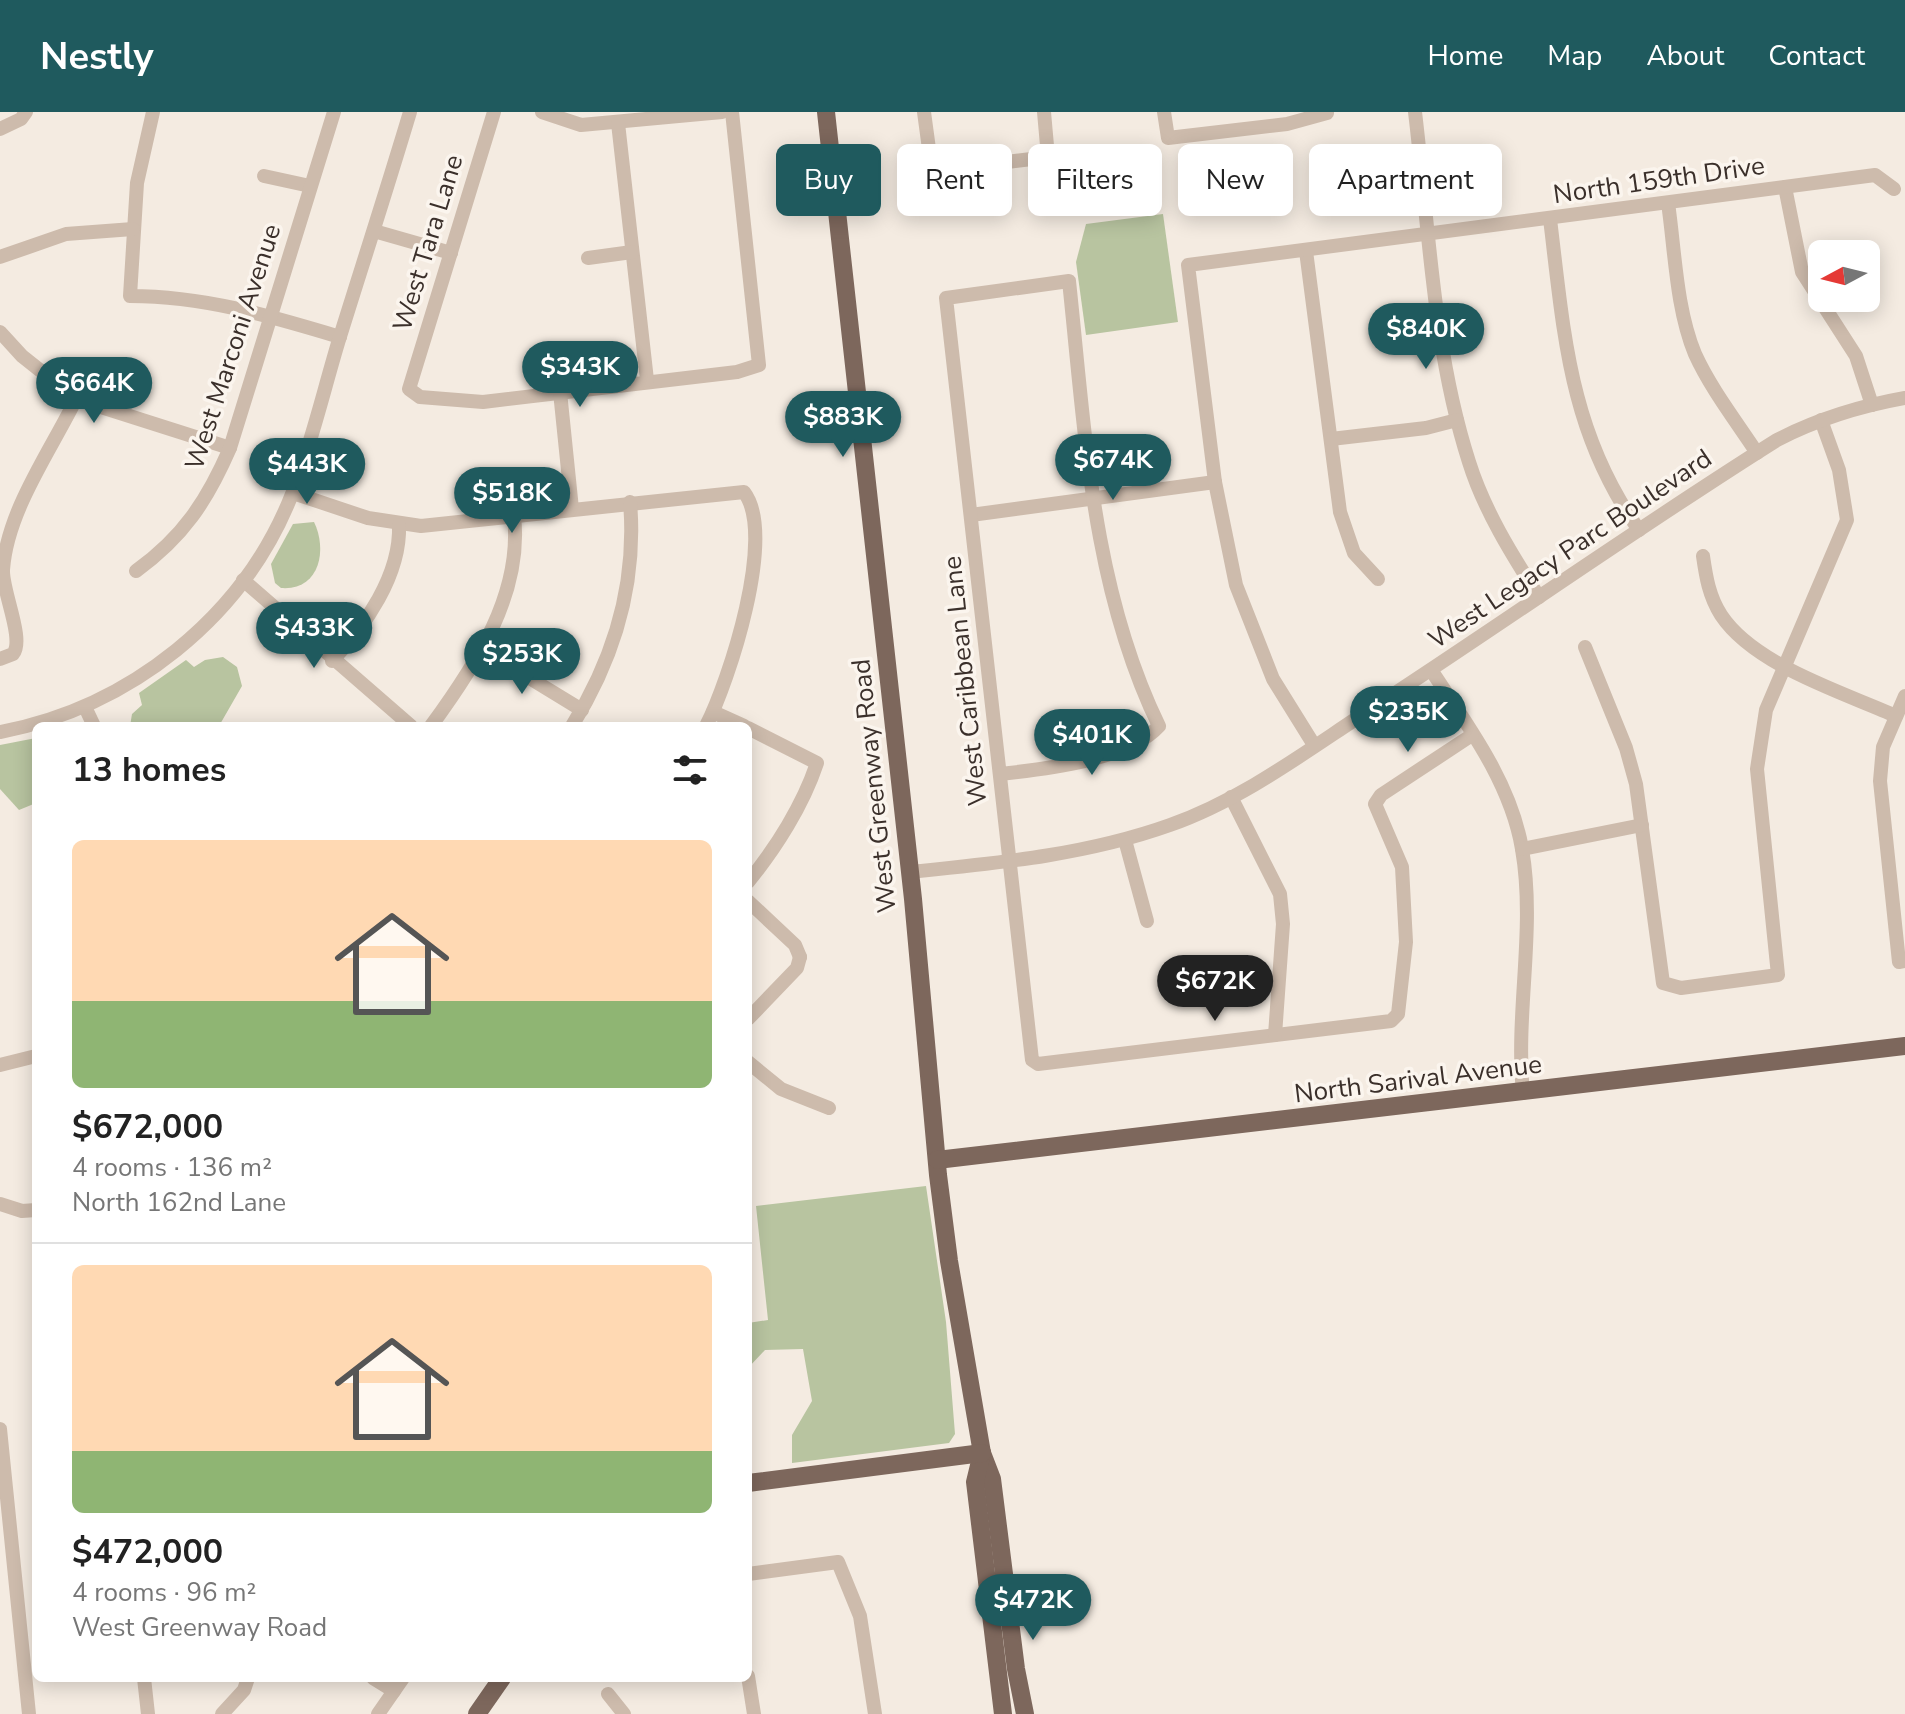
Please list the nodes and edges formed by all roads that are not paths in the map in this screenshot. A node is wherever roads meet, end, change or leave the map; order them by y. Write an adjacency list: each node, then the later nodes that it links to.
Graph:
1 (153, 112): 24 (street)
2 (334, 112): 19 (street, West Marconi Avenue)
3 (410, 112): 25 (street)
4 (494, 112): 29 (street, West Tara Lane)
5 (542, 112): 16 (street)
6 (722, 112): 16 (street)
7 (732, 112): 35 (street)
8 (826, 112): 86 (main road, West Greenway Road)
9 (924, 112): 10 (street)
10 (1044, 112)
11 (1164, 112): 15 (street)
12 (1415, 112): 26 (street)
13 (1327, 113): 15 (street)
14 (26, 114): 17 (street)
15 (1286, 118)
16 (618, 123): 28 (street)
17 (0, 129)
18 (264, 176): 19 (street)
19 (310, 186): 32 (street, West Marconi Avenue)
20 (1785, 187): 21 (street, North 159th Drive); 22 (street, North 159th Drive); 39 (street)
21 (1894, 189)
22 (1668, 203): 23 (street, North 159th Drive); 44 (street)
23 (1550, 219): 26 (street, North 159th Drive); 53 (street)
24 (133, 229): 30 (street); 32 (street)
25 (374, 231): 29 (street); 34 (street)
26 (1430, 234): 27 (street, North 159th Drive); 40 (street)
27 (1306, 251): 42 (street); 45 (street, North 159th Drive)
28 (632, 252): 31 (street); 35 (street)
29 (451, 253): 36 (street, West Tara Lane)
30 (0, 257)
31 (588, 258)
32 (270, 316): 34 (street); 43 (street, West Marconi Avenue)
33 (0, 332): 38 (street)
34 (340, 337): 46 (street)
35 (647, 380): 36 (street)
36 (560, 392): 49 (street)
37 (1905, 398): 39 (street, West Legacy Parc Boulevard)
38 (76, 399): 43 (street); 61 (street)
39 (1872, 405): 41 (street, West Legacy Parc Boulevard)
40 (1457, 420): 42 (street); 58 (street)
41 (1821, 420): 44 (street, West Legacy Parc Boulevard); 63 (street)
42 (1331, 439): 56 (street)
43 (230, 448): 55 (street, West Marconi Avenue)
44 (1757, 453): 53 (street, West Legacy Parc Boulevard)
45 (1215, 482): 47 (street); 79 (street)
46 (293, 493): 52 (street); 57 (street)
47 (1093, 497): 50 (street); 50 (street, West Caribbean Lane); 80 (street)
48 (630, 502): 49 (street); 67 (street); 69 (street)
49 (572, 509): 51 (street)
50 (971, 515): 80 (street, West Caribbean Lane)
51 (514, 516): 52 (street); 60 (street)
52 (399, 525): 62 (street)
53 (1639, 530): 58 (street, West Legacy Parc Boulevard)
54 (1703, 556): 63 (street)
55 (136, 571)
56 (1378, 579)
57 (243, 580): 62 (street); 66 (street)
58 (1539, 597): 64 (street, West Legacy Parc Boulevard)
59 (1585, 647): 82 (street)
60 (482, 649): 67 (street); 73 (street)
61 (0, 659)
62 (332, 661): 72 (street)
63 (1784, 666): 68 (street); 82 (street)
64 (1431, 670): 78 (street); 79 (street, West Legacy Parc Boulevard)
65 (1905, 696): 68 (street)
66 (85, 707): 70 (street); 71 (street)
67 (582, 710): 74 (street)
68 (1896, 716): 90 (street)
69 (710, 719)
70 (34, 722)
71 (92, 722)
72 (406, 722)
73 (434, 722)
74 (574, 722)
75 (32, 723): 77 (street)
76 (752, 730): 87 (street)
77 (0, 732)
78 (1472, 735): 84 (street); 92 (street)
79 (1314, 745): 81 (street, West Legacy Parc Boulevard)
80 (1000, 774): 85 (street, West Caribbean Lane)
81 (1231, 797): 83 (street, West Legacy Parc Boulevard); 92 (street)
82 (1642, 825): 84 (street)
83 (1125, 840): 85 (street, West Legacy Parc Boulevard); 89 (street)
84 (1522, 849): 97 (street)
85 (1009, 862): 86 (street, West Legacy Parc Boulevard); 92 (street, West Caribbean Lane)
86 (910, 872): 99 (main road, West Greenway Road)
87 (752, 876)
88 (752, 905): 91 (street)
89 (1147, 921)
90 (1902, 962)
91 (752, 1015)
92 (1275, 1035)
93 (1905, 1046): 97 (main road, North Sarival Avenue)
94 (32, 1057): 95 (street)
95 (0, 1065)
96 (752, 1065): 98 (street)
97 (1523, 1093): 99 (main road, North Sarival Avenue)
98 (829, 1108)
99 (937, 1160): 103 (main road, West Greenway Road)
100 (0, 1204): 101 (street)
101 (32, 1210)
102 (0, 1429): 107 (street)
103 (982, 1453): 104 (main road); 124 (main road, West Greenway Road); 125 (main road, West Greenway Road)
104 (752, 1482)
105 (752, 1573): 123 (street)
106 (32, 1648): 107 (street)
107 (20, 1650): 116 (street)
108 (144, 1682): 117 (street)
109 (247, 1682): 118 (street)
110 (379, 1682): 114 (street)
111 (400, 1682): 114 (street)
112 (499, 1682): 120 (main road)
113 (749, 1682): 122 (street)
114 (394, 1691): 119 (street)
115 (608, 1694): 121 (street)
116 (29, 1714)
117 (148, 1714)
118 (222, 1714)
119 (378, 1714)
120 (477, 1714)
121 (624, 1714)
122 (754, 1714)
123 (875, 1714)
124 (1003, 1714)
125 (1025, 1714)

